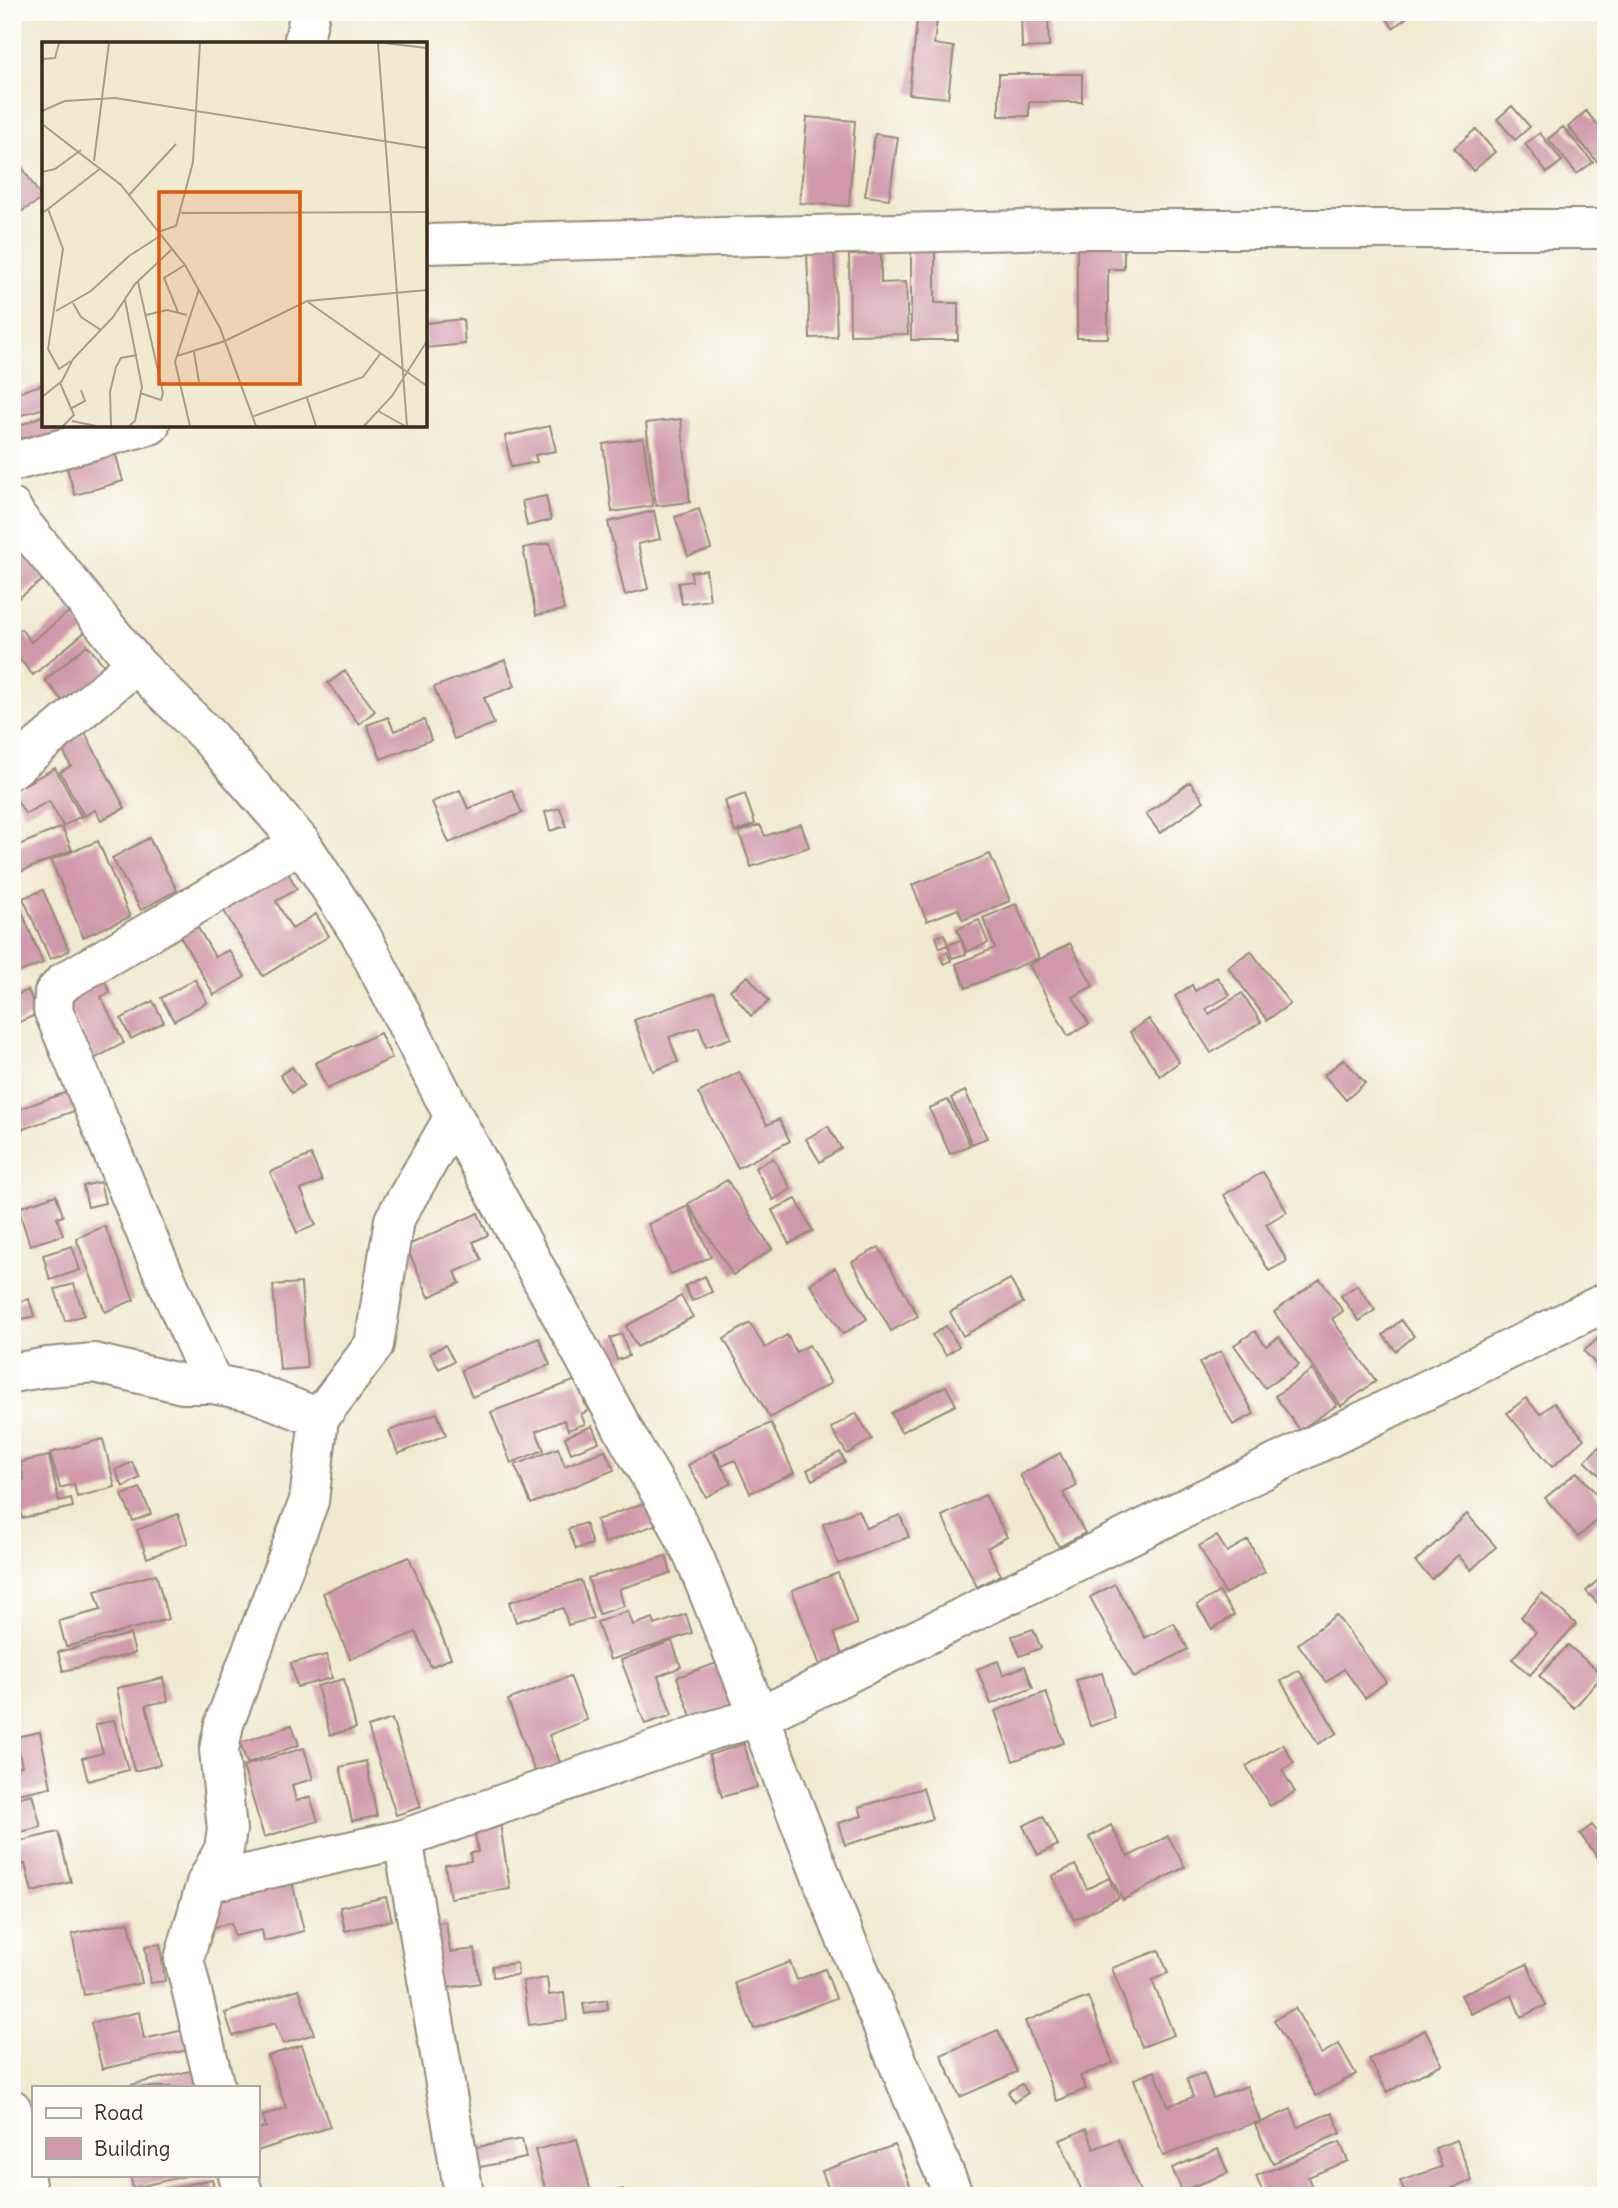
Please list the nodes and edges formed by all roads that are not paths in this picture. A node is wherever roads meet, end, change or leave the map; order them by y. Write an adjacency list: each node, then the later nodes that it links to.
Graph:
1 (310, 12): 2 (street)
2 (303, 42)
3 (1606, 229): 4 (street)
4 (427, 244)
5 (141, 427): 6 (street)
6 (12, 462)
7 (14, 514): 8 (street)
8 (136, 664): 9 (street); 10 (street)
9 (12, 769)
10 (301, 843): 11 (street); 14 (street)
11 (454, 1117): 15 (street); 16 (street)
12 (1606, 1302): 16 (street)
13 (12, 1373): 14 (street)
14 (213, 1384): 15 (street)
15 (319, 1418): 18 (street)
16 (759, 1717): 17 (street); 25 (street)
17 (403, 1839): 18 (street); 22 (street)
18 (206, 1883): 19 (street)
19 (215, 2086)
20 (12, 2109): 23 (street)
21 (238, 2176): 24 (street)
22 (463, 2188)
23 (28, 2196)
24 (244, 2196)
25 (954, 2196)

